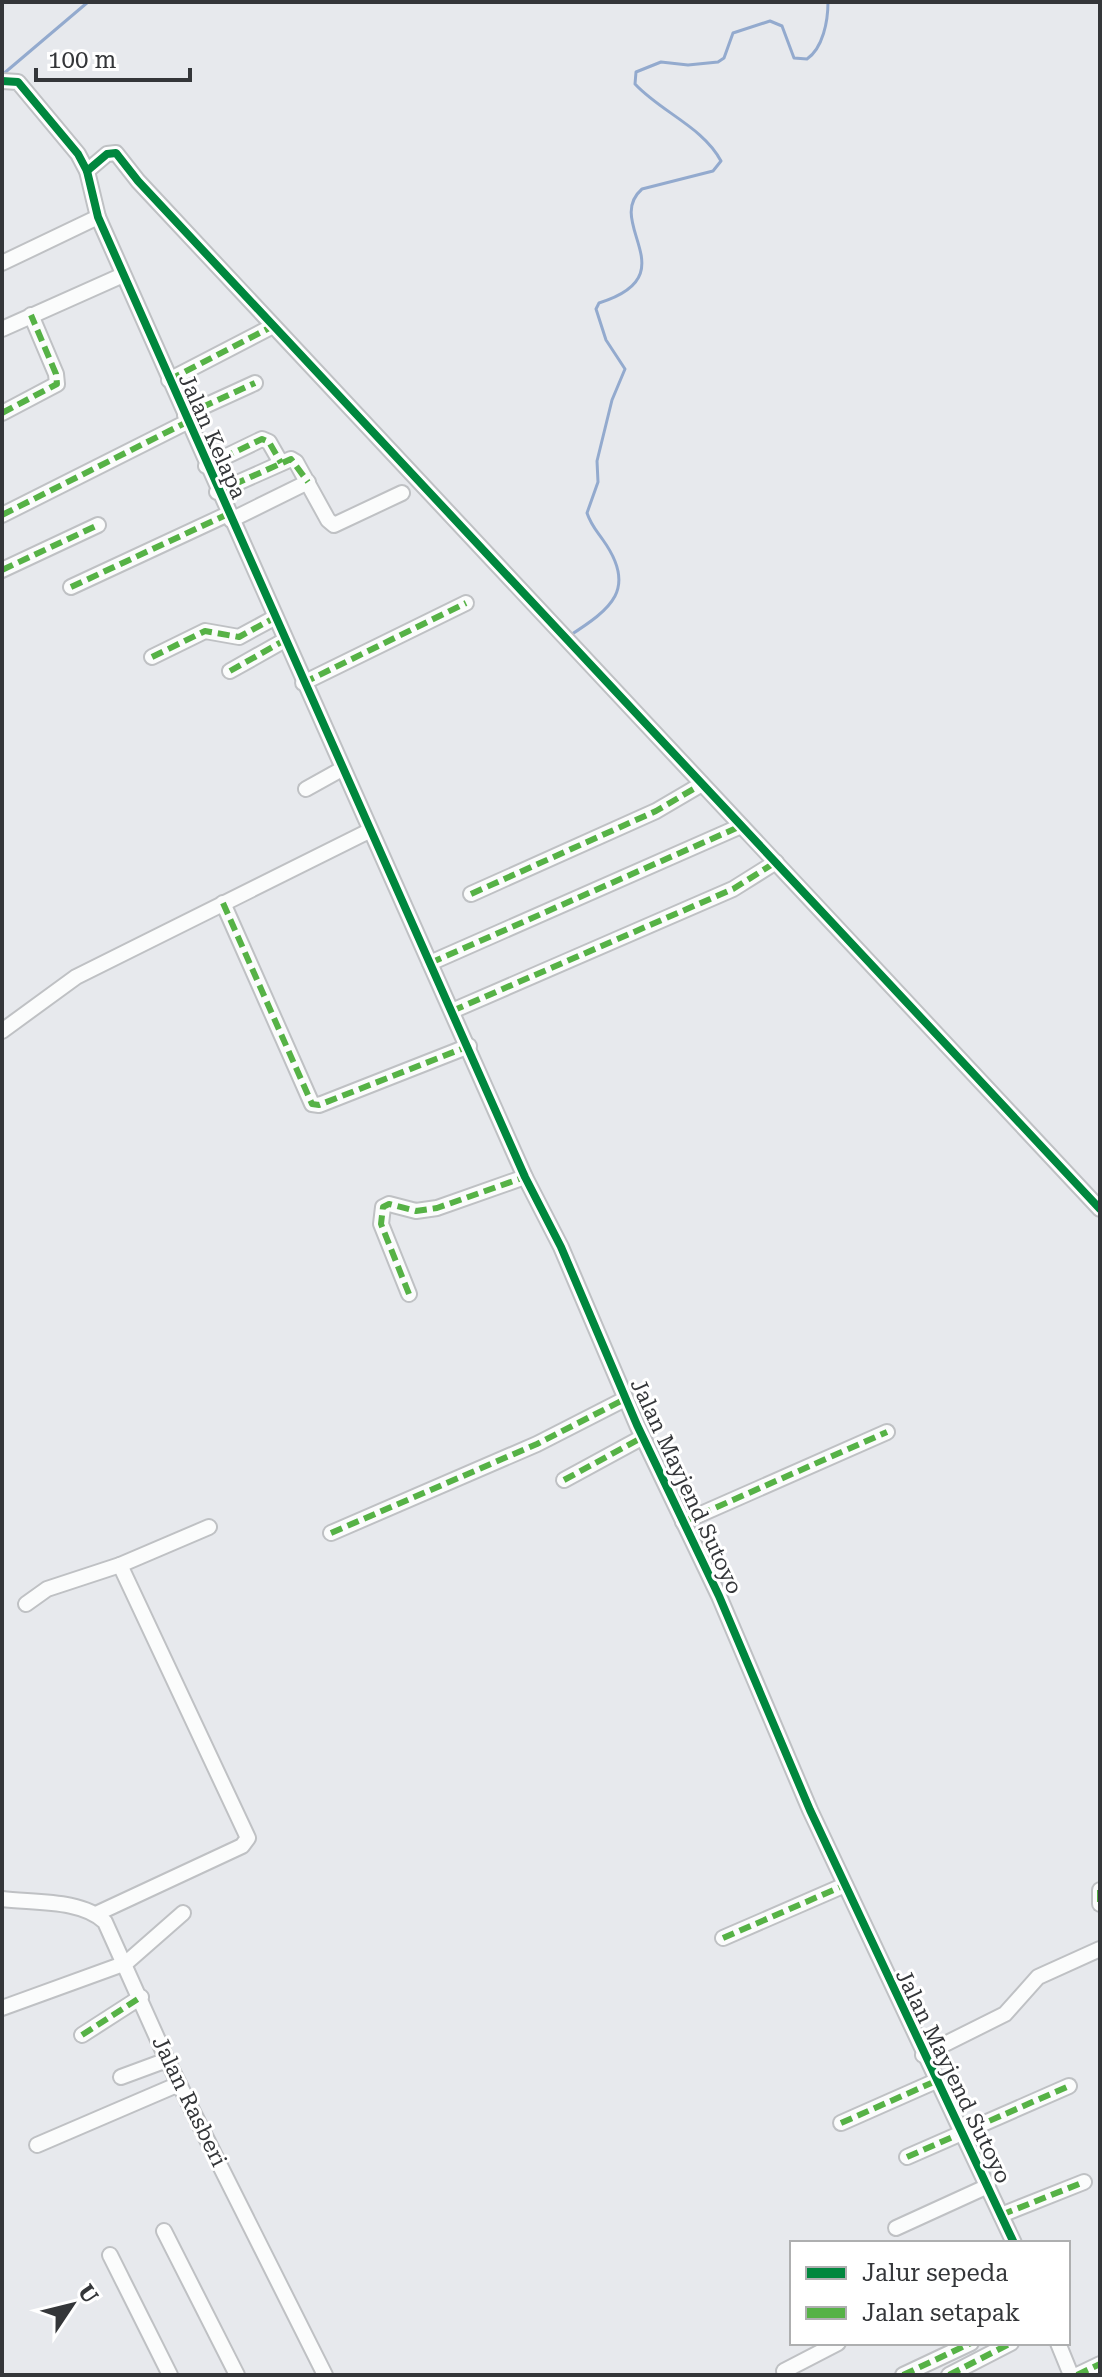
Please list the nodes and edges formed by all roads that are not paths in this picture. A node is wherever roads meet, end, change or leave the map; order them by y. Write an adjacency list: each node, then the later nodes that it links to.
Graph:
1 (2, 81): 2 (street, Jalan Kelapa)
2 (87, 171): 3 (street, Jalan Kelapa); 7 (street)
3 (98, 217): 4 (street); 5 (street, Jalan Kelapa)
4 (2, 263)
5 (123, 275): 6 (street); 9 (street, Jalan Kelapa)
6 (31, 315): 8 (street); 11 (street)
7 (273, 326): 9 (street); 30 (street)
8 (2, 329)
9 (169, 380): 12 (street, Jalan Kelapa)
10 (255, 383): 12 (street)
11 (2, 413)
12 (186, 419): 14 (street, Jalan Kelapa); 18 (street)
13 (281, 463): 14 (street); 15 (street); 16 (street)
14 (206, 466): 16 (street, Jalan Kelapa)
15 (308, 482): 17 (street); 19 (street)
16 (217, 492): 19 (street, Jalan Kelapa)
17 (402, 493)
18 (2, 515)
19 (229, 517): 22 (street); 24 (street, Jalan Kelapa)
20 (98, 525): 21 (street)
21 (2, 570)
22 (71, 587)
23 (466, 603): 28 (street)
24 (274, 618): 25 (street, Jalan Kelapa); 26 (street)
25 (285, 640): 27 (street); 28 (street, Jalan Kelapa)
26 (152, 657)
27 (230, 671)
28 (303, 683): 29 (street, Jalan Kelapa)
29 (342, 769): 31 (street); 33 (street, Jalan Kelapa)
30 (702, 784): 32 (street); 35 (street)
31 (306, 789)
32 (741, 826): 34 (street); 37 (street)
33 (369, 831): 36 (street); 37 (street, Jalan Mayjend Sutoyo)
34 (776, 862): 38 (street); 42 (street)
35 (471, 894)
36 (223, 903): 39 (street); 40 (street)
37 (430, 963): 38 (street, Jalan Mayjend Sutoyo)
38 (452, 1011): 40 (street, Jalan Mayjend Sutoyo)
39 (2, 1031)
40 (469, 1046): 41 (street, Jalan Mayjend Sutoyo)
41 (525, 1177): 43 (street); 44 (street, Jalan Mayjend Sutoyo)
42 (1100, 1209)
43 (409, 1294)
44 (625, 1399): 46 (street, Jalan Mayjend Sutoyo); 50 (street)
45 (887, 1432): 48 (street)
46 (643, 1437): 47 (street); 48 (street, Jalan Mayjend Sutoyo)
47 (564, 1480)
48 (683, 1522): 53 (street, Jalan Mayjend Sutoyo)
49 (209, 1527): 51 (street)
50 (331, 1533)
51 (120, 1565): 52 (street); 58 (street)
52 (26, 1604)
53 (845, 1885): 59 (street); 65 (street, Jalan Mayjend Sutoyo)
54 (1100, 1890): 56 (street)
55 (2, 1899): 58 (street)
56 (1100, 1904)
57 (183, 1913): 61 (street)
58 (96, 1914): 61 (street, Jalan Rasberi)
59 (723, 1938)
60 (1100, 1949): 65 (street)
61 (126, 1963): 62 (street, Jalan Rasberi); 63 (street)
62 (141, 1997): 64 (street); 66 (street, Jalan Rasberi)
63 (2, 2008)
64 (82, 2035)
65 (923, 2055): 68 (street, Jalan Mayjend Sutoyo)
66 (167, 2060): 67 (street); 69 (street, Jalan Rasberi)
67 (121, 2077)
68 (936, 2081): 71 (street); 72 (street, Jalan Mayjend Sutoyo)
69 (179, 2084): 73 (street); 90 (street, Jalan Rasberi)
70 (1069, 2086): 72 (street)
71 (841, 2123)
72 (962, 2133): 74 (street); 76 (street, Jalan Mayjend Sutoyo)
73 (37, 2145)
74 (907, 2157)
75 (1084, 2182): 77 (street)
76 (988, 2186): 77 (street, Jalan Mayjend Sutoyo); 78 (street)
77 (1001, 2215): 80 (street, Jalan Mayjend Sutoyo)
78 (896, 2228)
79 (164, 2231): 89 (street)
80 (1013, 2241)
81 (110, 2255): 88 (street)
82 (834, 2345): 87 (street)
83 (967, 2345): 91 (street)
84 (1007, 2345): 92 (street)
85 (1059, 2345): 93 (street)
86 (1100, 2364): 93 (street)
87 (784, 2371)
88 (170, 2375)
89 (237, 2375)
90 (325, 2375)
91 (903, 2375)
92 (949, 2375)
93 (1074, 2375)

